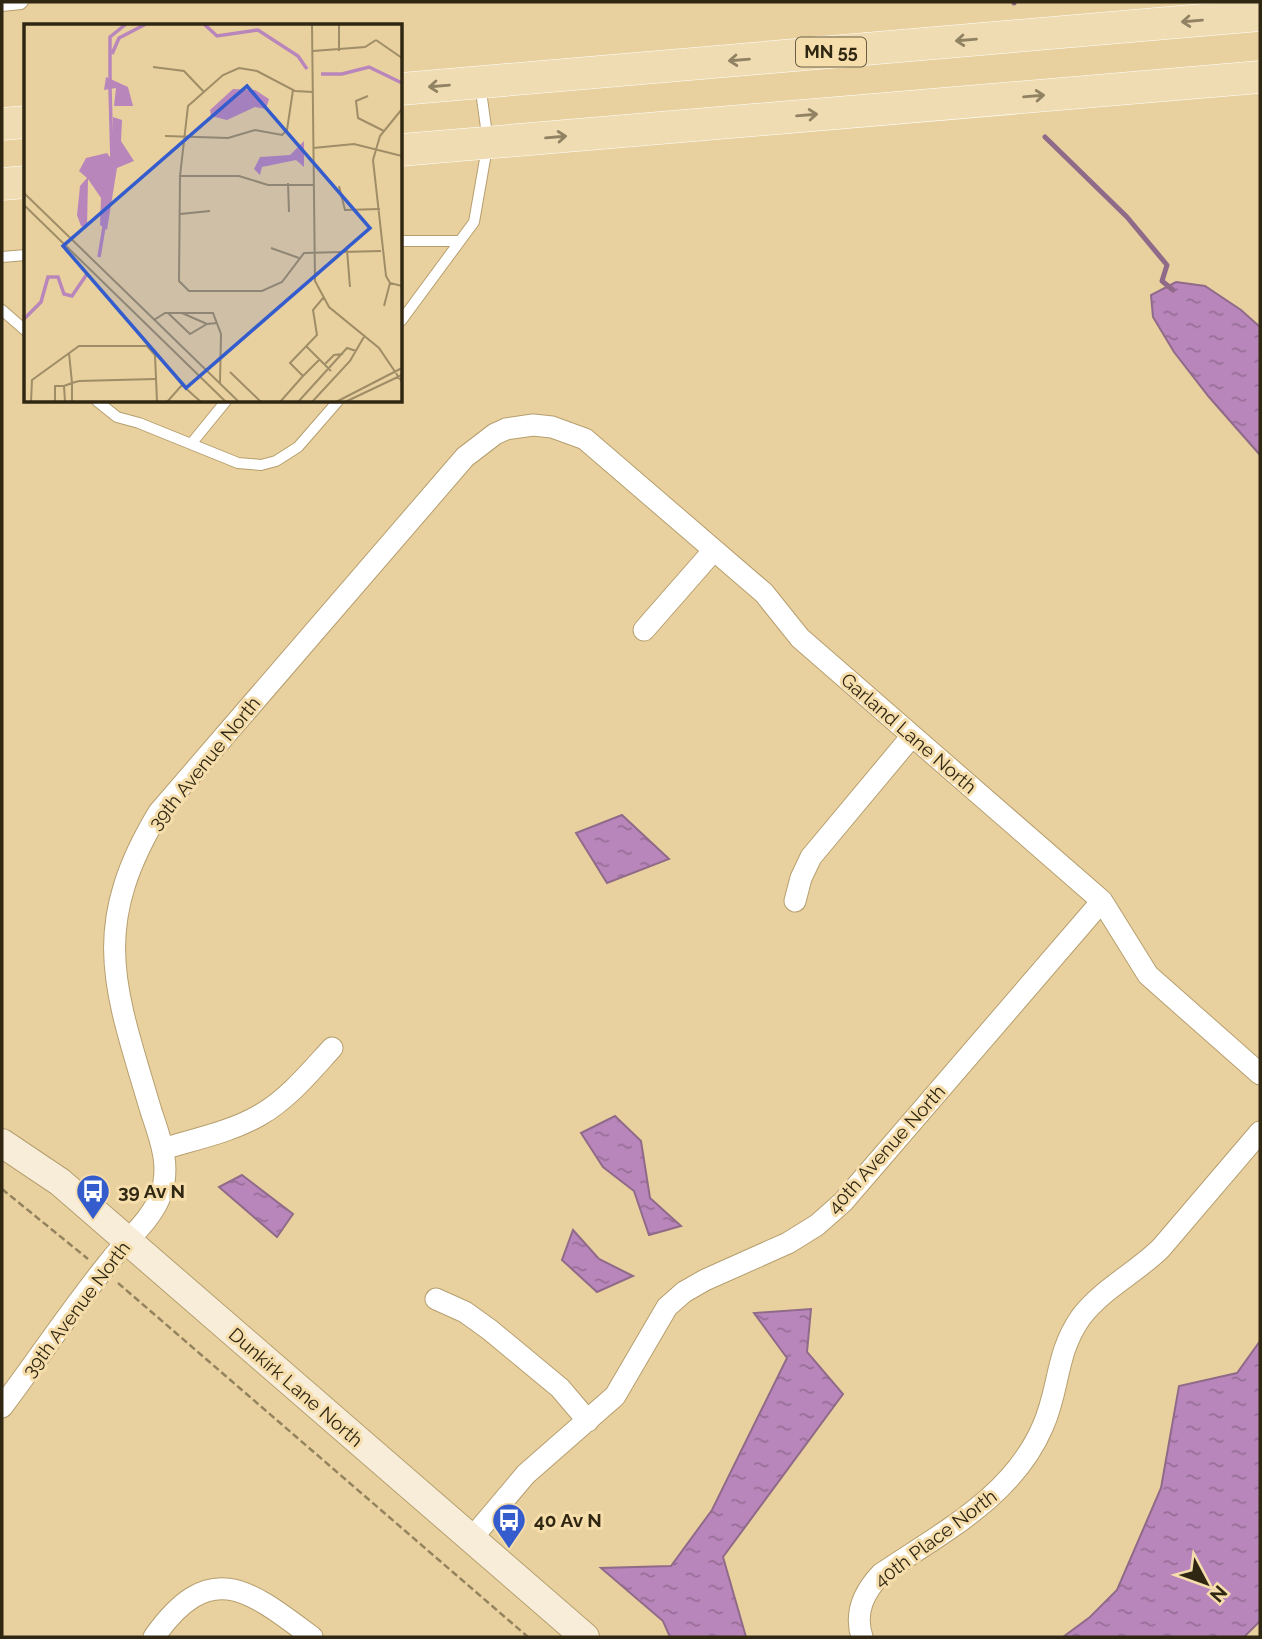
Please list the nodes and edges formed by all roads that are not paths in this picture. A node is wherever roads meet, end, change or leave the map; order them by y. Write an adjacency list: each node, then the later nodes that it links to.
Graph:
1 (23, 2): 2 (lane)
2 (2, 6)
3 (1260, 15): 5 (main road, MN 55, one-way to 5)
4 (1260, 77): 9 (main road, one-way to 4)
5 (480, 82): 6 (main road, MN 55, one-way to 6); 9 (lane)
6 (402, 89)
7 (24, 121): 8 (main road)
8 (2, 124)
9 (488, 142): 10 (main road); 14 (lane)
10 (402, 150)
11 (24, 182): 12 (main road)
12 (2, 184)
13 (402, 241): 14 (lane)
14 (460, 241): 17 (lane)
15 (24, 255): 16 (lane)
16 (2, 257)
17 (417, 299): 18 (lane); 20 (lane)
18 (402, 306)
19 (2, 310): 21 (lane)
20 (402, 320)
21 (24, 329)
22 (98, 402): 26 (lane)
23 (225, 402): 26 (lane)
24 (337, 402): 26 (lane)
25 (533, 425): 27 (street, Garland Lane North); 36 (street, 39th Avenue North)
26 (191, 444)
27 (714, 550): 28 (street); 29 (street, Garland Lane North)
28 (644, 630)
29 (912, 736): 30 (street); 31 (street, Garland Lane North)
30 (795, 901)
31 (1102, 901): 33 (street, Garland Lane North); 40 (street, 40th Avenue North)
32 (332, 1048): 36 (street)
33 (1260, 1074)
34 (1260, 1132): 42 (street, 40th Place North)
35 (2, 1143): 37 (street, Dunkirk Lane North)
36 (163, 1149): 37 (street, 39th Avenue North)
37 (127, 1240): 39 (street, 39th Avenue North); 41 (street, Dunkirk Lane North)
38 (436, 1299): 40 (street)
39 (2, 1406)
40 (588, 1421): 41 (street, 40th Avenue North)
41 (472, 1538): 45 (street, Dunkirk Lane North)
42 (860, 1627)
43 (154, 1637): 44 (street)
44 (312, 1637)
45 (585, 1637)

